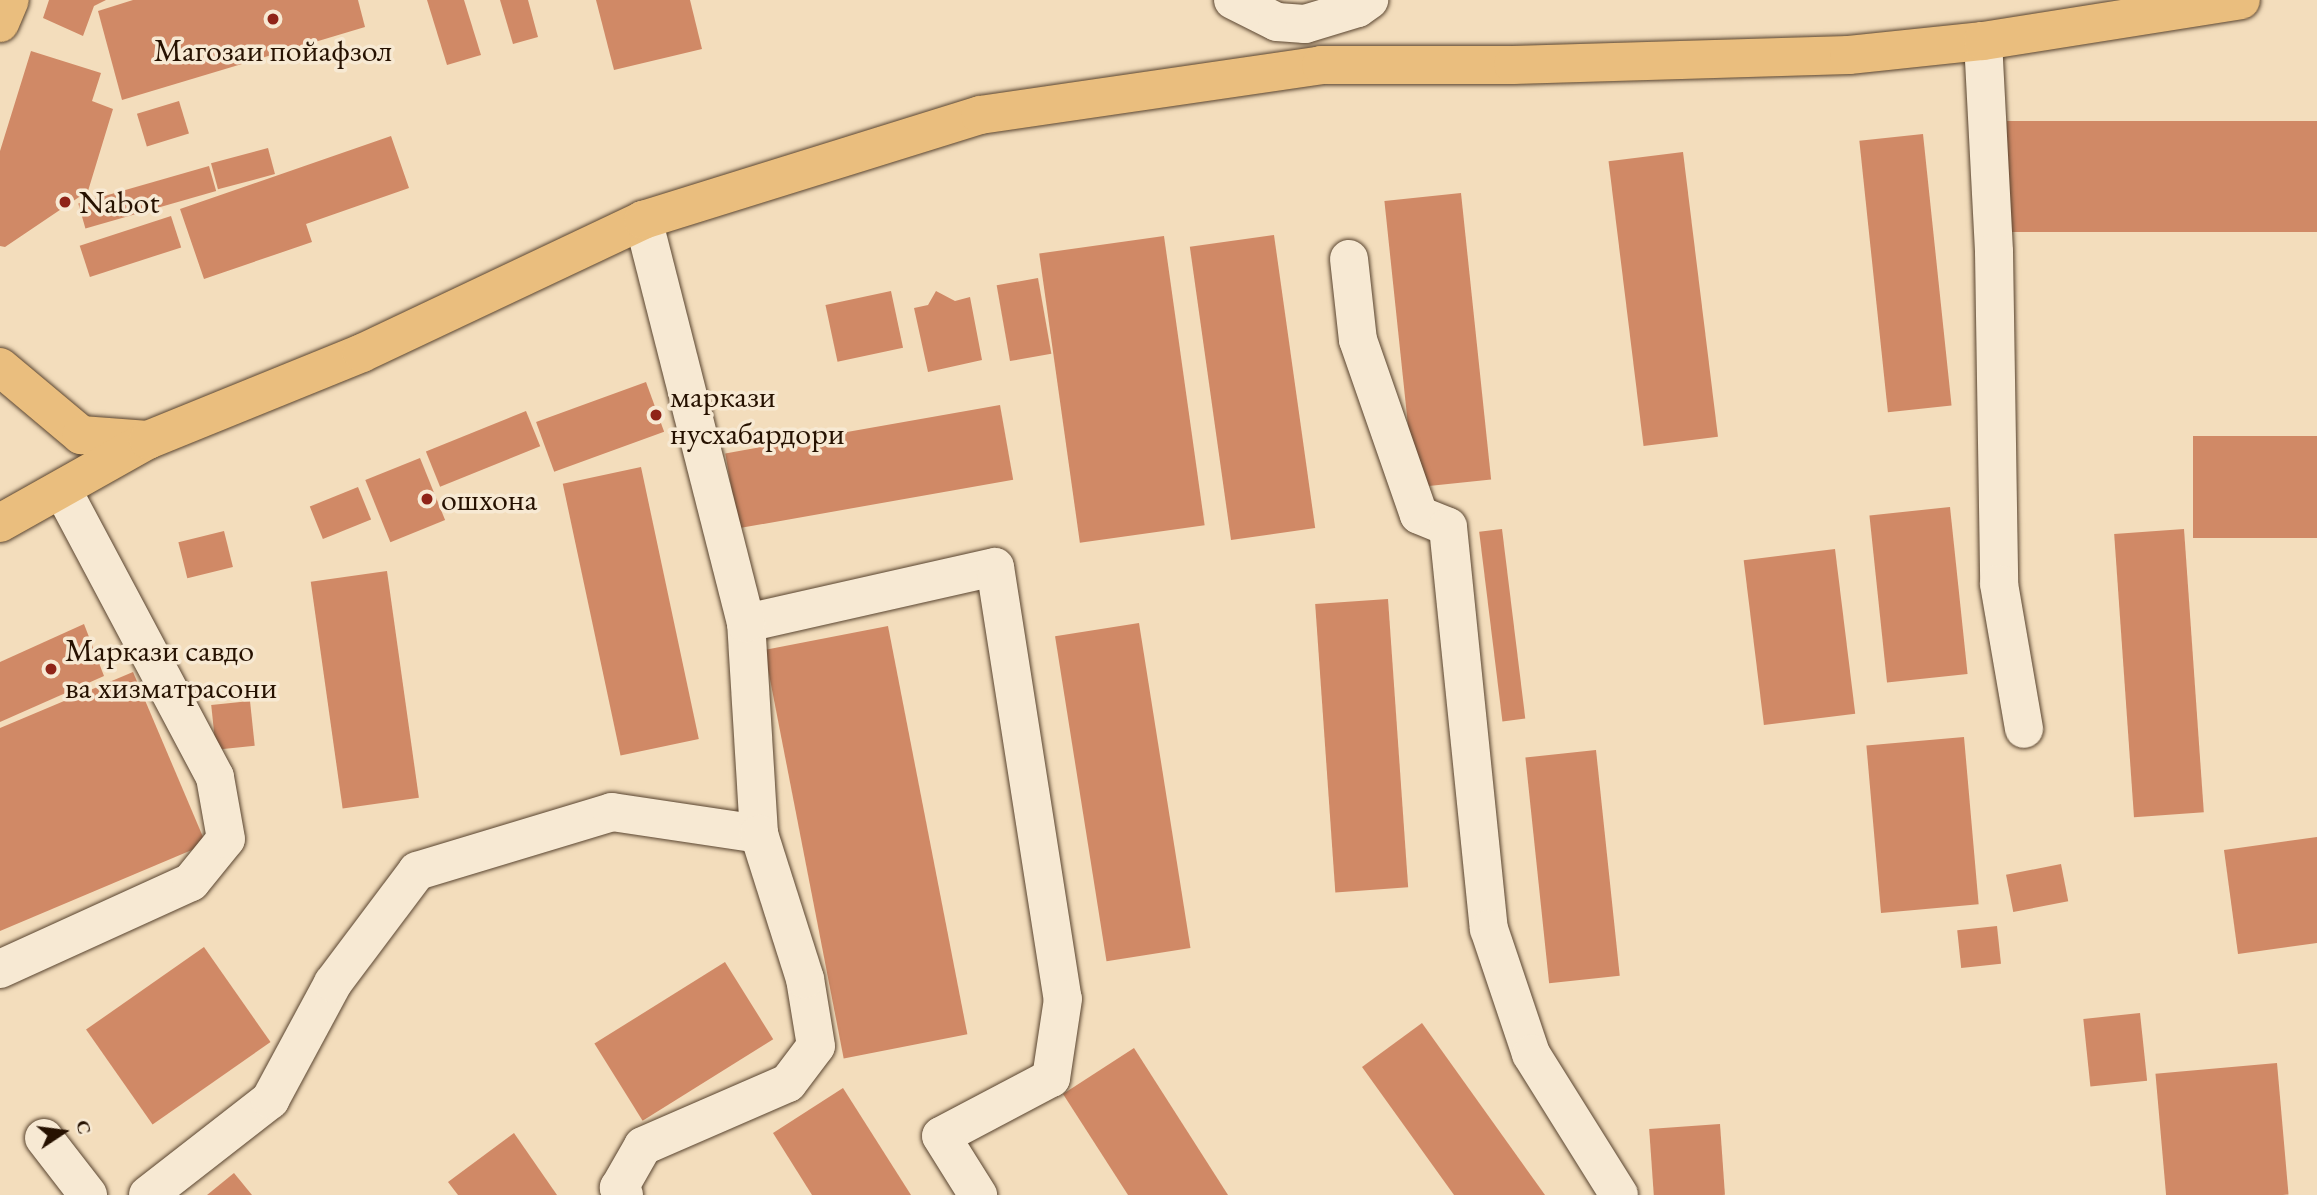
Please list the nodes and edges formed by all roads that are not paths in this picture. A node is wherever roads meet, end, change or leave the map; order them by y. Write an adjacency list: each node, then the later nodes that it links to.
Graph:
1 (9, 0): 6 (main road)
2 (1233, 0): 5 (street)
3 (1369, 0): 5 (street)
4 (2241, 0): 7 (main road)
5 (1319, 21): 8 (street)
6 (0, 23)
7 (1983, 41): 8 (main road); 16 (street)
8 (1321, 65): 9 (main road)
9 (643, 220): 12 (main road); 15 (street)
10 (1349, 259): 24 (street)
11 (0, 367): 12 (main road)
12 (148, 440): 13 (main road)
13 (62, 489): 14 (main road); 18 (street)
14 (0, 523)
15 (746, 624): 17 (street); 23 (street)
16 (2024, 729)
17 (760, 834): 21 (street); 22 (street)
18 (0, 969)
19 (44, 1138): 20 (street)
20 (88, 1195)
21 (148, 1195)
22 (624, 1195)
23 (978, 1195)
24 (1619, 1195)

